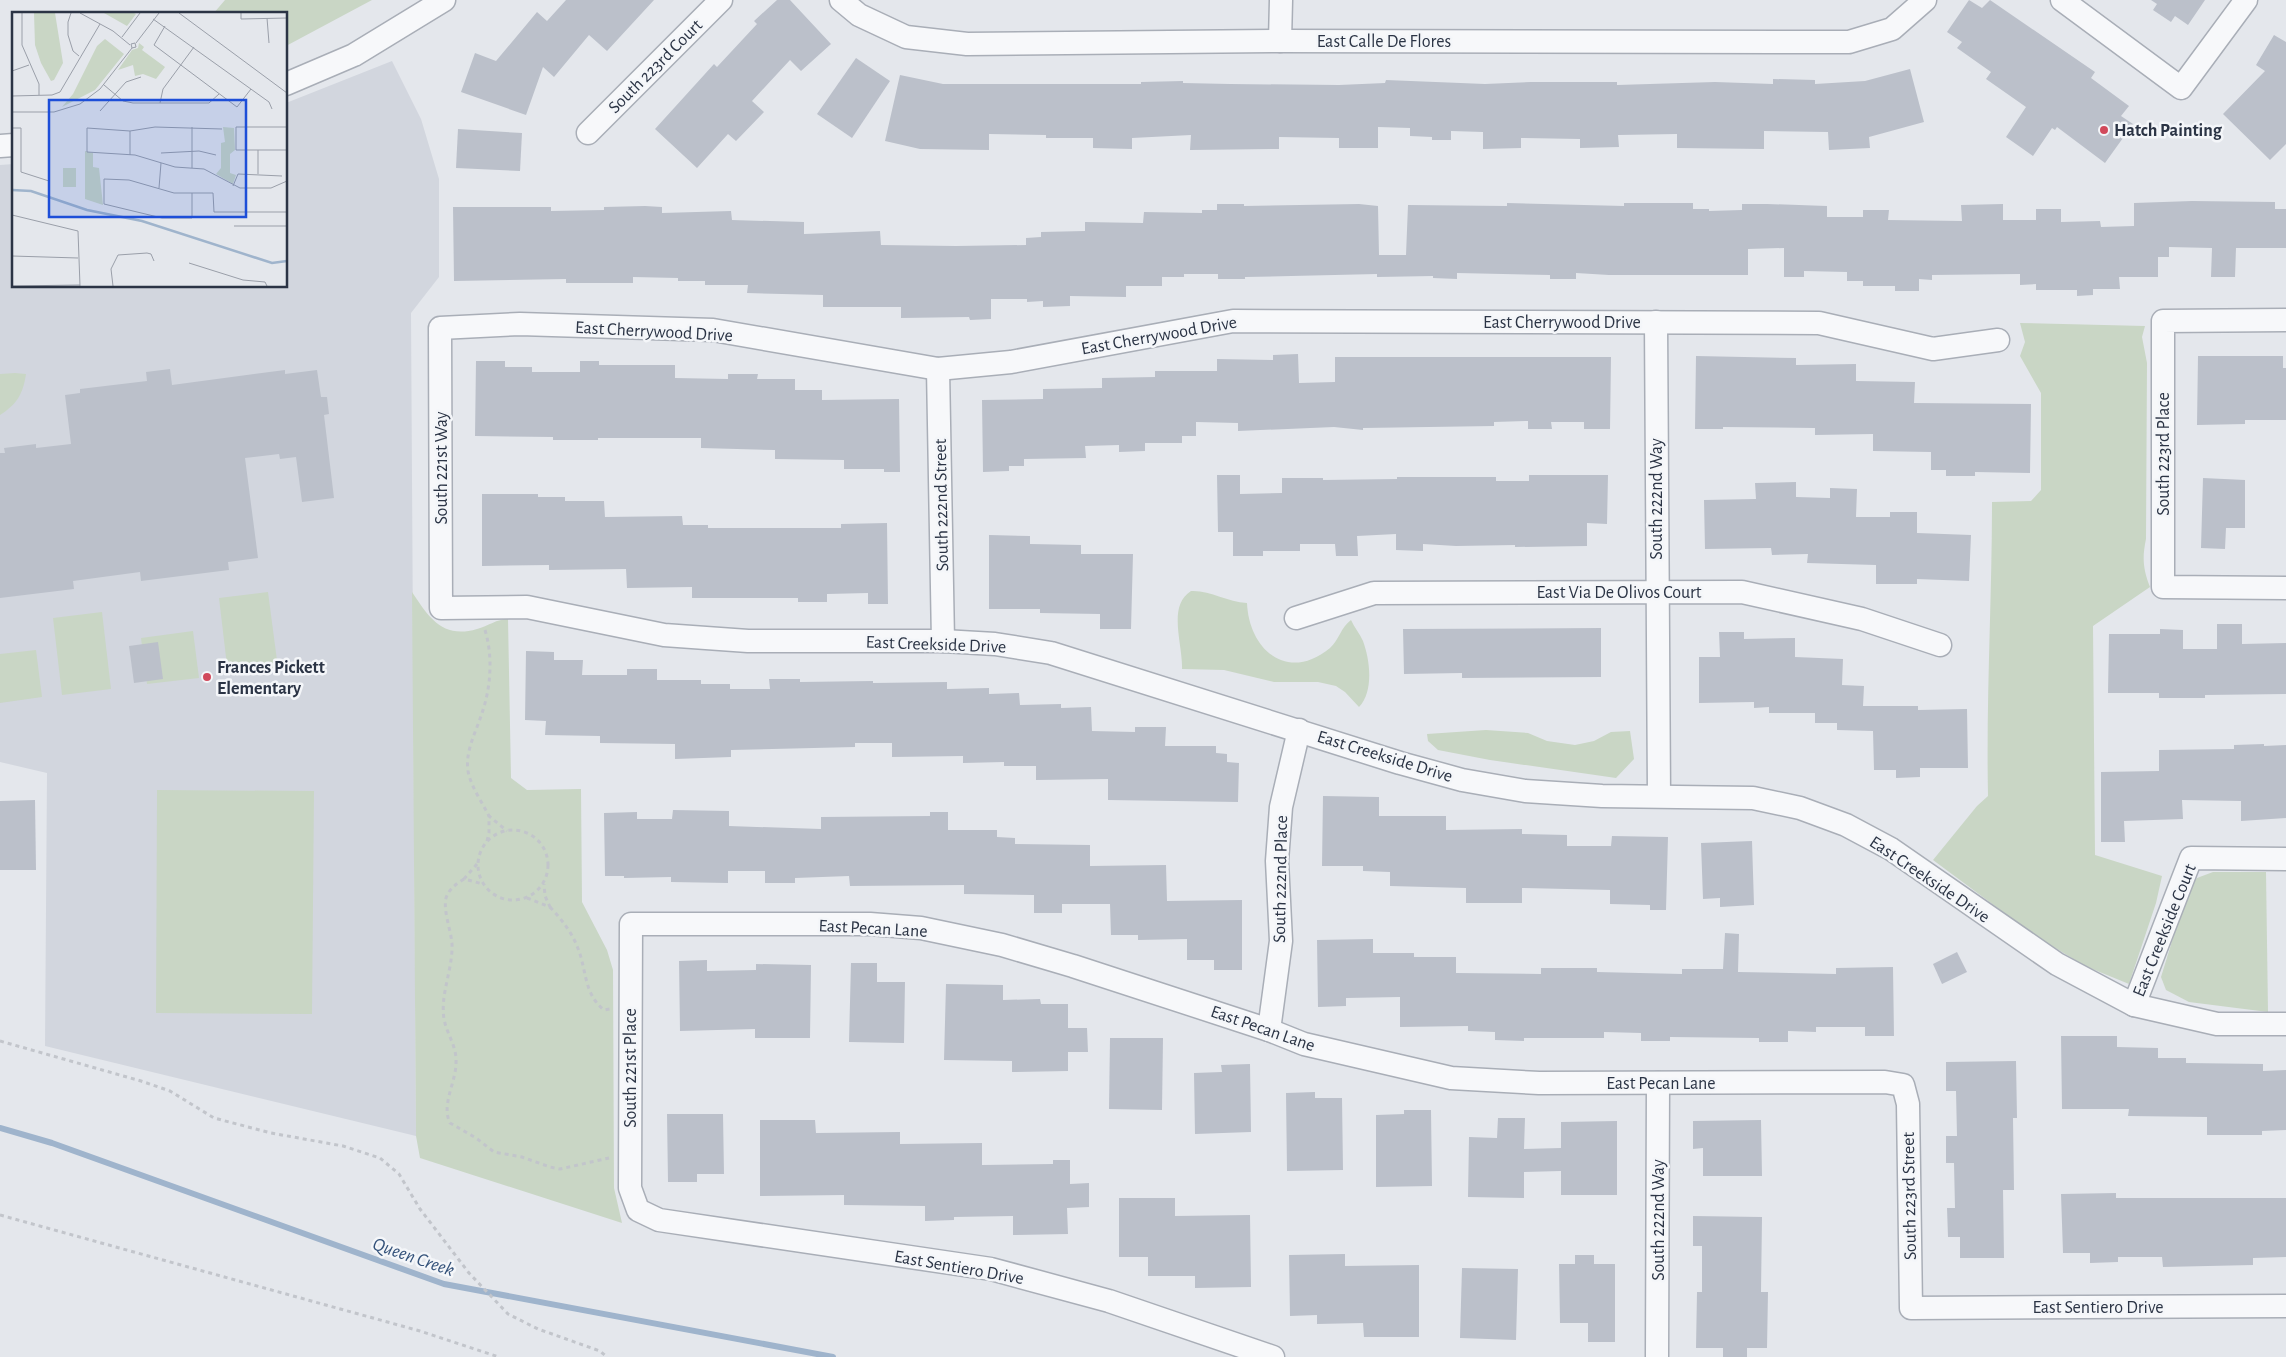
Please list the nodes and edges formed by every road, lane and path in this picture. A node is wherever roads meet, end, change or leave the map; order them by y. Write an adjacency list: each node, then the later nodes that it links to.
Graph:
1 (444, 0): 9 (street)
2 (721, 0): 10 (street, South 223rd Court)
3 (840, 0): 8 (street, East Calle De Flores)
4 (1281, 0): 8 (street)
5 (1925, 0): 8 (street, East Calle De Flores)
6 (2062, 0): 7 (street)
7 (2246, 0)
8 (1280, 41)
9 (288, 83)
10 (588, 133)
11 (2286, 320): 16 (street, South 223rd Place)
12 (1656, 322): 14 (street, East Cherrywood Drive); 15 (street, East Cherrywood Drive); 17 (street, South 222nd Way)
13 (440, 328): 15 (street, East Cherrywood Drive); 18 (street, South 221st Way)
14 (1998, 340)
15 (938, 369): 21 (street, South 222nd Street)
16 (2286, 588)
17 (1656, 592): 20 (street, East Via De Olivos Court); 22 (street, East Via De Olivos Court); 24 (street, South 222nd Way)
18 (441, 608): 19 (street, East Creekside Drive)
19 (479, 608): 21 (street, East Creekside Drive); 25 (path)
20 (1296, 618)
21 (943, 641): 23 (street, East Creekside Drive)
22 (1940, 645)
23 (1299, 730): 24 (street, East Creekside Drive); 39 (street, South 222nd Place)
24 (1659, 796): 36 (street, East Creekside Drive)
25 (489, 816): 26 (path); 27 (path)
26 (507, 831): 27 (path); 31 (path)
27 (486, 842): 29 (path)
28 (2286, 859): 36 (street, East Creekside Court)
29 (478, 864): 30 (path); 32 (path)
30 (464, 879): 32 (path); 43 (path)
31 (544, 883): 33 (path); 34 (path)
32 (483, 884): 33 (path)
33 (527, 898): 34 (path)
34 (550, 907): 37 (path)
35 (631, 924): 37 (street, South 221st Place); 39 (street, East Pecan Lane)
36 (2134, 1005): 38 (street, East Creekside Drive)
37 (631, 1008): 43 (street, South 221st Place)
38 (2286, 1024)
39 (1269, 1030): 41 (street, East Pecan Lane)
40 (0, 1041): 49 (path)
41 (1658, 1083): 42 (street, East Pecan Lane); 51 (street, South 222nd Way)
42 (1902, 1085): 47 (street, South 223rd Street)
43 (630, 1152): 44 (street, South 221st Place)
44 (638, 1210): 50 (street, East Sentiero Drive)
45 (0, 1215): 48 (path)
46 (2286, 1306): 47 (street, East Sentiero Drive)
47 (1911, 1308)
48 (498, 1357)
49 (607, 1357)
50 (1274, 1357)
51 (1657, 1357)

